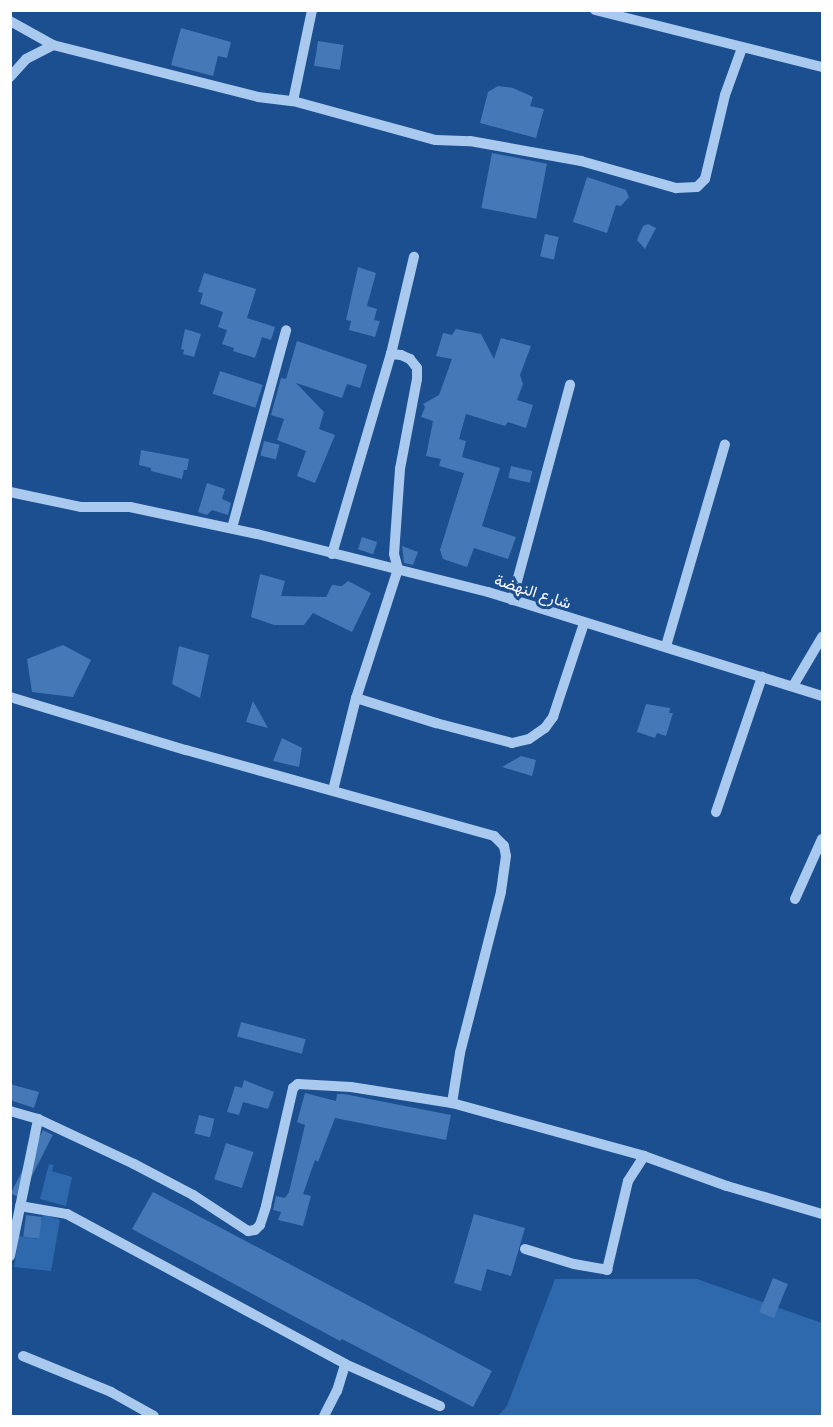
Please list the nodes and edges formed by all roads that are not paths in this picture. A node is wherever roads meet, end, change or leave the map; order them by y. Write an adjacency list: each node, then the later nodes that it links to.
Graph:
1 (312, 10): 8 (street)
2 (595, 10): 5 (street)
3 (10, 21): 4 (street)
4 (53, 45): 7 (street); 8 (street)
5 (742, 48): 6 (street); 8 (street)
6 (822, 67)
7 (10, 77)
8 (293, 101)
9 (414, 257): 11 (street)
10 (286, 330): 15 (street)
11 (391, 354): 16 (street); 17 (street)
12 (570, 386): 18 (street)
13 (725, 444): 21 (street)
14 (10, 492): 15 (street, شارع النهضة)
15 (232, 528): 16 (street, شارع النهضة)
16 (332, 554): 17 (street, شارع النهضة)
17 (398, 569): 18 (street, شارع النهضة); 26 (street)
18 (512, 600): 19 (street, شارع النهضة)
19 (584, 623): 21 (street, شارع النهضة); 26 (street)
20 (822, 637): 23 (street)
21 (666, 646): 22 (street, شارع النهضة)
22 (762, 677): 23 (street, شارع النهضة); 28 (street)
23 (793, 686): 24 (street, شارع النهضة)
24 (822, 696)
25 (10, 697): 27 (street)
26 (356, 698): 27 (street)
27 (333, 790): 31 (street)
28 (716, 812)
29 (822, 839): 30 (street)
30 (795, 899)
31 (452, 1103): 33 (street); 34 (street)
32 (10, 1111): 33 (street)
33 (38, 1119): 35 (street)
34 (644, 1156): 36 (street); 37 (street)
35 (20, 1206): 38 (street); 40 (street)
36 (822, 1214)
37 (525, 1249)
38 (10, 1256)
39 (23, 1356): 42 (street)
40 (345, 1364): 41 (street); 43 (street)
41 (440, 1406)
42 (154, 1416)
43 (324, 1416)

